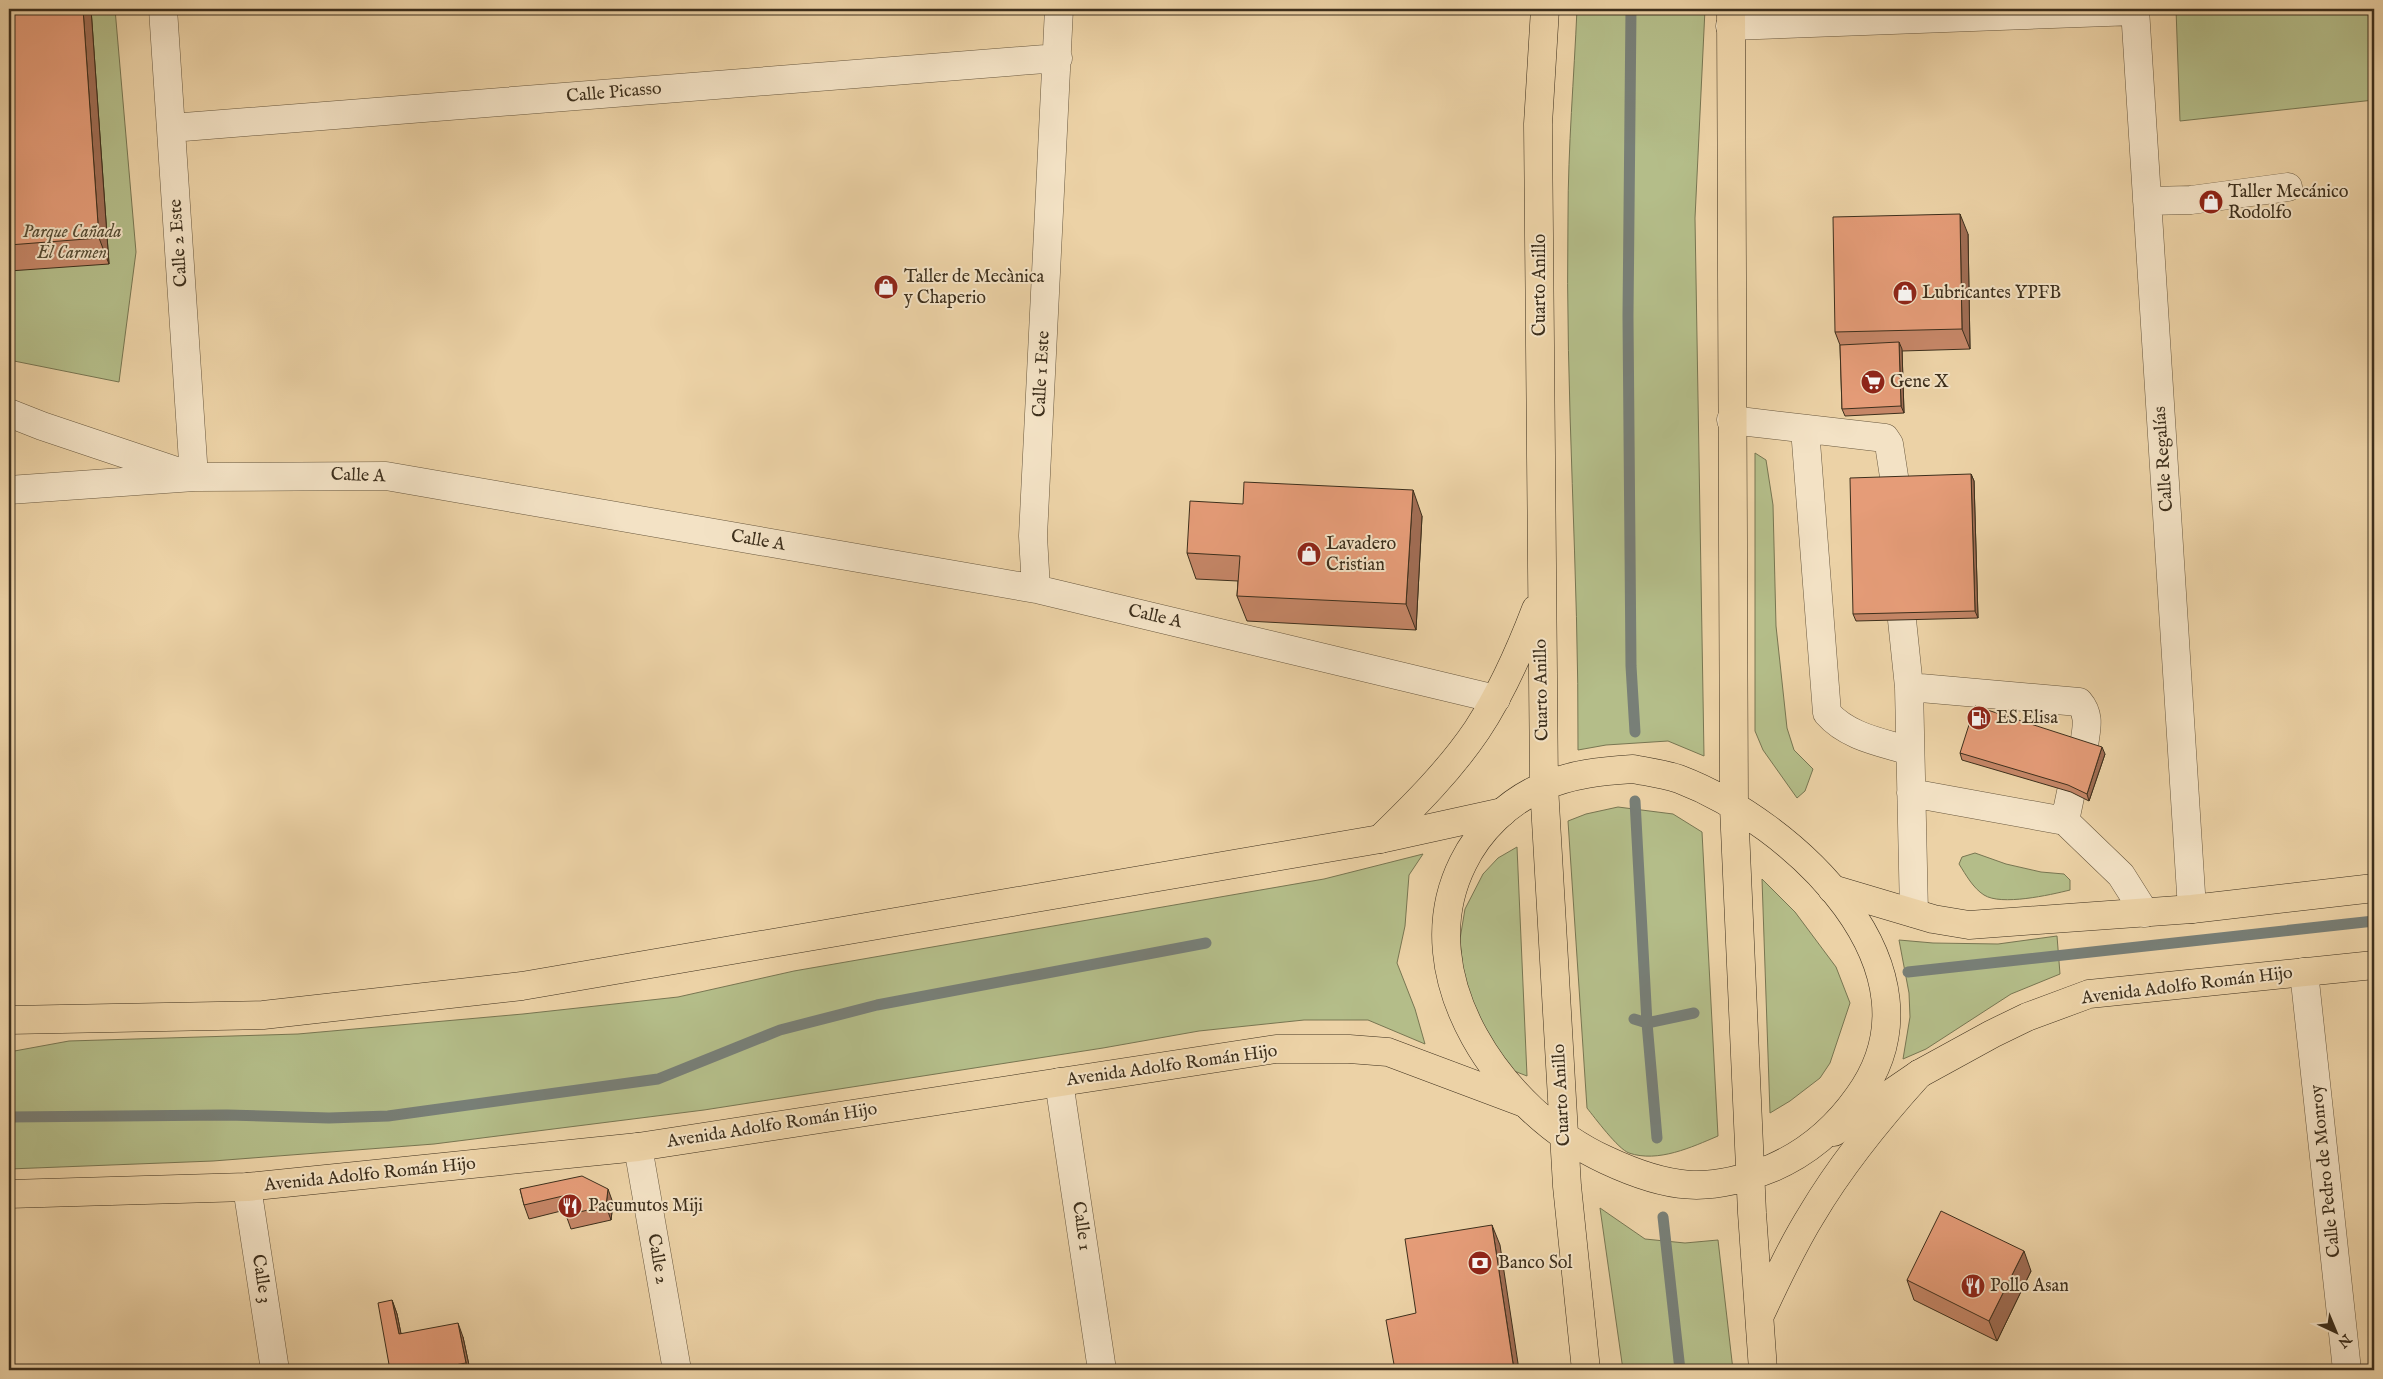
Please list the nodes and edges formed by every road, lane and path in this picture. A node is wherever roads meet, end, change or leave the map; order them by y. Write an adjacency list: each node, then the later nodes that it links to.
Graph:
1 (163, 9): 7 (street, Calle 2 Este)
2 (1059, 9): 6 (street, Calle 1 Este)
3 (1545, 9): 17 (main road, Cuarto Anillo)
4 (2135, 10): 5 (street); 9 (street, Calle Regalías)
5 (1730, 17): 11 (main road)
6 (1058, 58): 7 (street, Calle Picasso); 16 (street, Calle 1 Este)
7 (171, 128): 13 (street, Calle 2 Este)
8 (2288, 187): 9 (street)
9 (2147, 201): 32 (street, Calle Regalías)
10 (9, 413): 13 (street)
11 (1731, 420): 12 (street); 26 (main road)
12 (1805, 429): 14 (street); 22 (street)
13 (194, 477): 15 (street, Calle A); 16 (street, Calle A)
14 (1895, 483)
15 (9, 490)
16 (1036, 589): 20 (street, Calle A)
17 (1542, 594): 20 (main road); 23 (main road, Cuarto Anillo)
18 (1902, 620): 19 (street)
19 (1909, 687): 21 (street); 22 (street)
20 (1496, 699): 29 (main road)
21 (2084, 746)
22 (1910, 751): 25 (street)
23 (1544, 786): 26 (main road); 27 (main road); 41 (main road, Cuarto Anillo)
24 (2070, 792): 28 (street)
25 (1911, 793): 28 (street); 34 (street)
26 (1734, 807): 31 (main road); 44 (main road)
27 (1502, 812): 29 (main road); 40 (main road)
28 (2065, 821): 33 (street)
29 (1380, 839): 37 (main road)
30 (2374, 888): 32 (main road)
31 (1832, 889): 34 (main road); 43 (main road)
32 (2192, 909): 33 (main road)
33 (2145, 912): 34 (main road)
34 (1914, 913)
35 (2374, 966): 36 (main road, Avenida Adolfo Román Hijo)
36 (2304, 972): 38 (main road, Avenida Adolfo Román Hijo); 53 (street, Calle Pedro de Monroy)
37 (9, 1020)
38 (1919, 1074): 43 (main road, Avenida Adolfo Román Hijo); 47 (main road)
39 (1059, 1082): 40 (main road, Avenida Adolfo Román Hijo); 42 (main road, Avenida Adolfo Román Hijo); 50 (street, Calle 1)
40 (1524, 1103): 41 (main road)
41 (1564, 1136): 44 (main road); 51 (main road, Cuarto Anillo)
42 (638, 1147): 45 (main road, Avenida Adolfo Román Hijo); 49 (street, Calle 2)
43 (1802, 1154): 44 (main road)
44 (1752, 1176): 47 (main road)
45 (247, 1187): 46 (main road, Avenida Adolfo Román Hijo); 48 (street, Calle 3)
46 (9, 1194)
47 (1760, 1317): 52 (main road)
48 (275, 1370)
49 (677, 1370)
50 (1102, 1370)
51 (1586, 1370)
52 (1763, 1370)
53 (2347, 1370)

